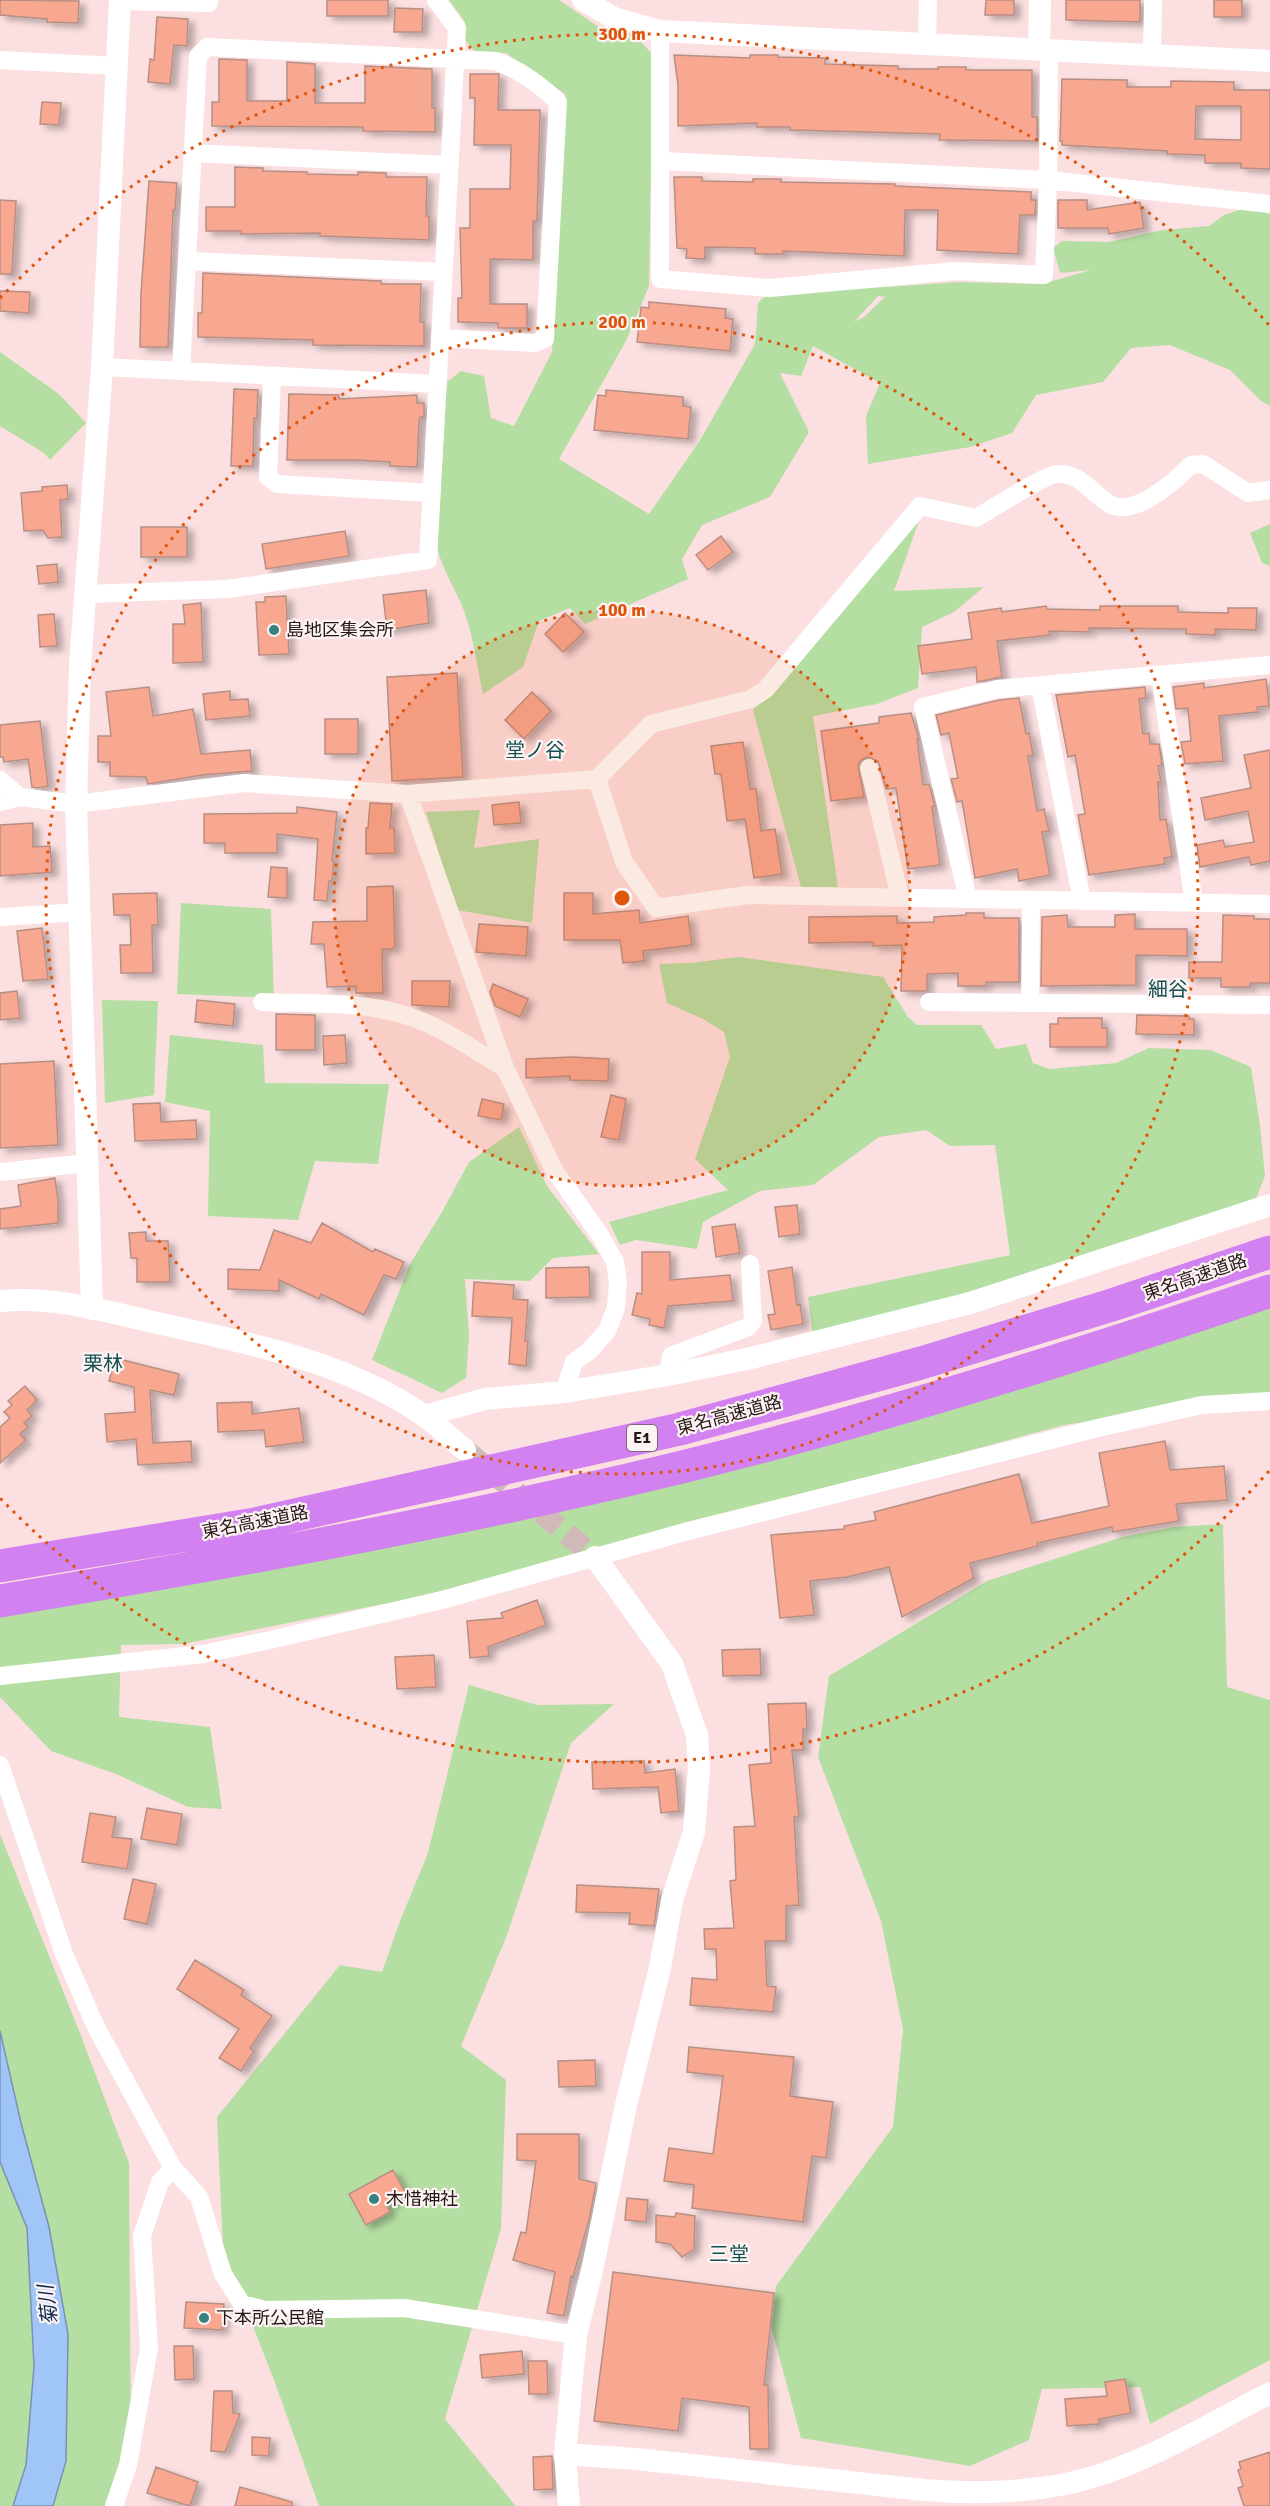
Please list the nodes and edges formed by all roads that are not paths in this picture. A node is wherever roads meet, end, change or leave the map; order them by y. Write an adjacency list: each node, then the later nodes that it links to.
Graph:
1 (120, 0): 2 (street); 15 (street)
2 (209, 0)
3 (436, 0): 12 (street)
4 (583, 0): 8 (street)
5 (928, 0): 9 (street)
6 (1040, 0): 10 (street)
7 (1153, 0): 11 (street)
8 (660, 31): 9 (street); 17 (street)
9 (927, 44): 10 (street)
10 (1044, 49): 11 (street); 19 (street)
11 (1152, 56): 14 (street)
12 (455, 58): 16 (street); 18 (street); 23 (street)
13 (0, 60): 15 (street)
14 (1270, 61)
15 (117, 66): 24 (street)
16 (192, 153): 18 (street); 21 (street)
17 (661, 161): 19 (street); 19 (street)
18 (449, 165): 22 (street)
19 (1048, 180): 20 (street)
20 (1270, 204)
21 (187, 261): 22 (street); 25 (street)
22 (444, 272): 23 (street)
23 (440, 338): 27 (street)
24 (102, 367): 25 (street); 30 (street)
25 (181, 370): 26 (street)
26 (272, 375): 27 (street); 29 (street)
27 (438, 384): 29 (street)
28 (1270, 490): 35 (street)
29 (431, 493): 30 (street)
30 (86, 594): 40 (street)
31 (1270, 665): 32 (street)
32 (1160, 675): 33 (street); 45 (street)
33 (1040, 685): 42 (street); 44 (street)
34 (868, 768): 41 (street)
35 (597, 779): 37 (street); 41 (street)
36 (0, 780): 38 (street)
37 (408, 794): 40 (street); 53 (street)
38 (20, 797): 39 (street); 40 (street)
39 (0, 802)
40 (76, 804): 47 (street)
41 (900, 897): 42 (street)
42 (968, 899): 43 (street)
43 (1031, 900): 44 (street); 51 (street)
44 (1082, 901): 45 (street)
45 (1194, 903): 46 (street)
46 (1270, 904)
47 (81, 912): 48 (street); 54 (street)
48 (0, 916)
49 (262, 1002): 53 (street)
50 (929, 1002): 51 (street)
51 (1030, 1003): 52 (street)
52 (1270, 1005)
53 (505, 1068): 63 (street)
54 (88, 1163): 55 (street); 61 (street)
55 (0, 1172)
56 (1269, 1204): 62 (street)
57 (1270, 1252): 68 (highway, 東名高速道路 / E1)
58 (750, 1264): 62 (street)
59 (1270, 1291): 69 (highway, 東名高速道路 / E1)
60 (0, 1301): 61 (street)
61 (92, 1309): 65 (street)
62 (668, 1375): 63 (street)
63 (564, 1392): 65 (street)
64 (1270, 1401): 67 (street)
65 (424, 1416): 66 (street)
66 (465, 1450)
67 (595, 1557): 70 (street); 73 (street)
68 (0, 1566)
69 (0, 1601)
70 (0, 1676)
71 (0, 1765): 72 (street)
72 (172, 2168): 73 (street); 76 (street)
73 (576, 2334): 75 (street)
74 (1270, 2393): 75 (street)
75 (565, 2454): 77 (street)
76 (114, 2506)
77 (569, 2506)

